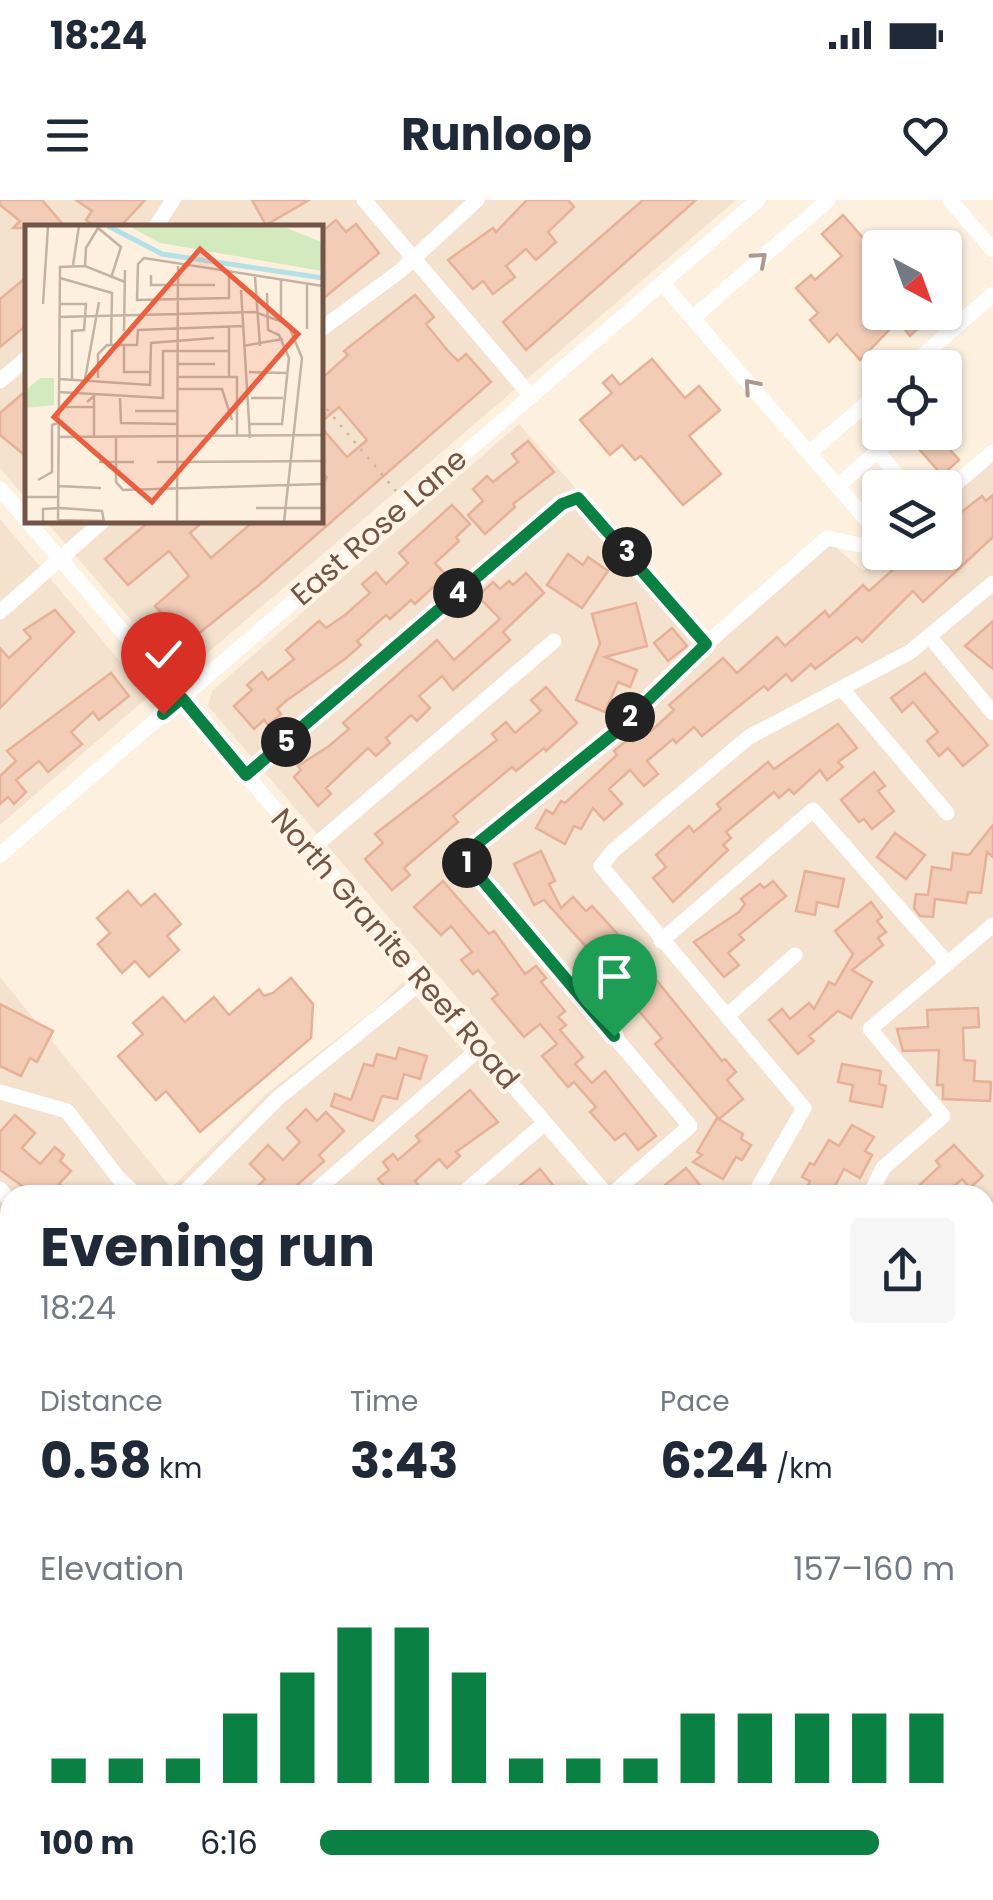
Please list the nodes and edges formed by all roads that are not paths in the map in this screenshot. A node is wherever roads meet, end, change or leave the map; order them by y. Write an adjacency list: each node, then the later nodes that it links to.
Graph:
1 (173, 200): 7 (street)
2 (364, 200): 9 (street)
3 (478, 200): 9 (street)
4 (758, 200): 10 (street, East Rose Lane)
5 (828, 200): 12 (street, one-way to 5)
6 (950, 200): 8 (street)
7 (158, 225)
8 (993, 250)
9 (415, 259): 13 (street); 17 (street)
10 (662, 283): 12 (street); 17 (street, East Rose Lane)
11 (993, 294): 14 (street)
12 (692, 318): 21 (street, one-way to 12)
13 (322, 329)
14 (929, 350)
15 (25, 360): 16 (street)
16 (0, 381)
17 (531, 396): 38 (street, East Rose Lane)
18 (862, 407): 21 (street)
19 (878, 452): 22 (street); 24 (street)
20 (993, 452): 23 (street)
21 (809, 453): 24 (street)
22 (894, 470)
23 (962, 479)
24 (838, 486): 26 (street)
25 (0, 488): 27 (street, North Granite Reef Road)
26 (862, 513)
27 (25, 517)
28 (30, 522): 31 (street, North Granite Reef Road)
29 (102, 522): 31 (street)
30 (862, 546): 36 (street)
31 (61, 558): 33 (street); 38 (street, North Granite Reef Road)
32 (993, 583): 34 (street)
33 (0, 612)
34 (930, 637): 37 (street); 39 (street)
35 (554, 641): 42 (street)
36 (706, 644): 40 (street); 58 (street)
37 (842, 689): 41 (street); 45 (street)
38 (182, 698): 40 (street, North Granite Reef Road); 43 (street, East Rose Lane)
39 (993, 713)
40 (246, 775): 42 (street, North Granite Reef Road)
41 (946, 813)
42 (310, 850): 48 (street, North Granite Reef Road)
43 (0, 856)
44 (993, 925): 47 (street)
45 (662, 941): 47 (street); 49 (street)
46 (795, 955): 49 (street)
47 (947, 964): 60 (street)
48 (424, 980): 50 (street, North Granite Reef Road); 54 (street)
49 (727, 1016): 59 (street)
50 (480, 1048): 52 (street, North Granite Reef Road); 55 (street)
51 (0, 1092): 53 (street)
52 (545, 1123): 56 (street); 57 (street, North Granite Reef Road)
53 (125, 1185)
54 (192, 1185)
55 (322, 1185)
56 (474, 1185)
57 (600, 1185)
58 (621, 1185)
59 (760, 1185)
60 (875, 1185)
61 (168, 1900): 62 (street)
62 (176, 1900)

